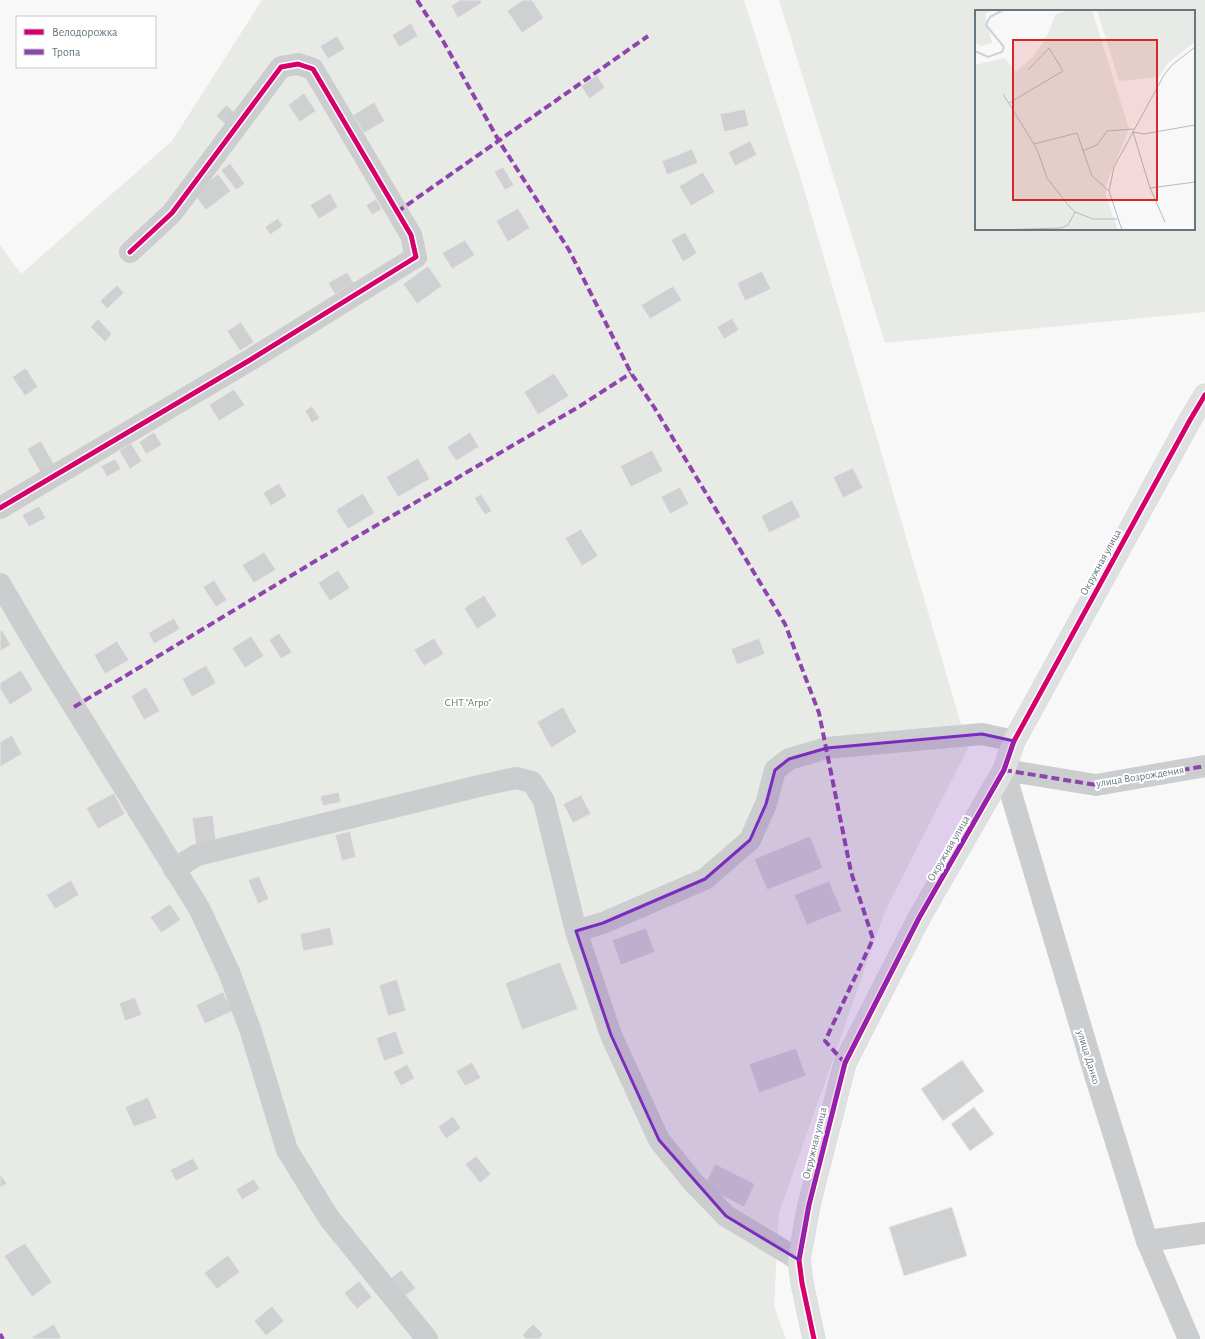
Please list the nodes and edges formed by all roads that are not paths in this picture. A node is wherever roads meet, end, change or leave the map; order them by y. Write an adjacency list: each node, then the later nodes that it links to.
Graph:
1 (130, 252): 3 (street)
2 (1205, 395): 5 (street, Окружная улица)
3 (0, 508)
4 (0, 584): 8 (street)
5 (1014, 742): 7 (street, Окружная улица); 9 (street)
6 (1205, 766): 7 (street, улица Возрождения)
7 (1004, 770): 11 (street, улица Данко); 12 (street, Окружная улица)
8 (174, 869): 9 (street); 13 (street)
9 (576, 931): 12 (street)
10 (1205, 1233): 11 (street)
11 (1147, 1241): 15 (street, улица Данко)
12 (799, 1260): 14 (street, Окружная улица)
13 (427, 1339)
14 (814, 1339)
15 (1189, 1339)

